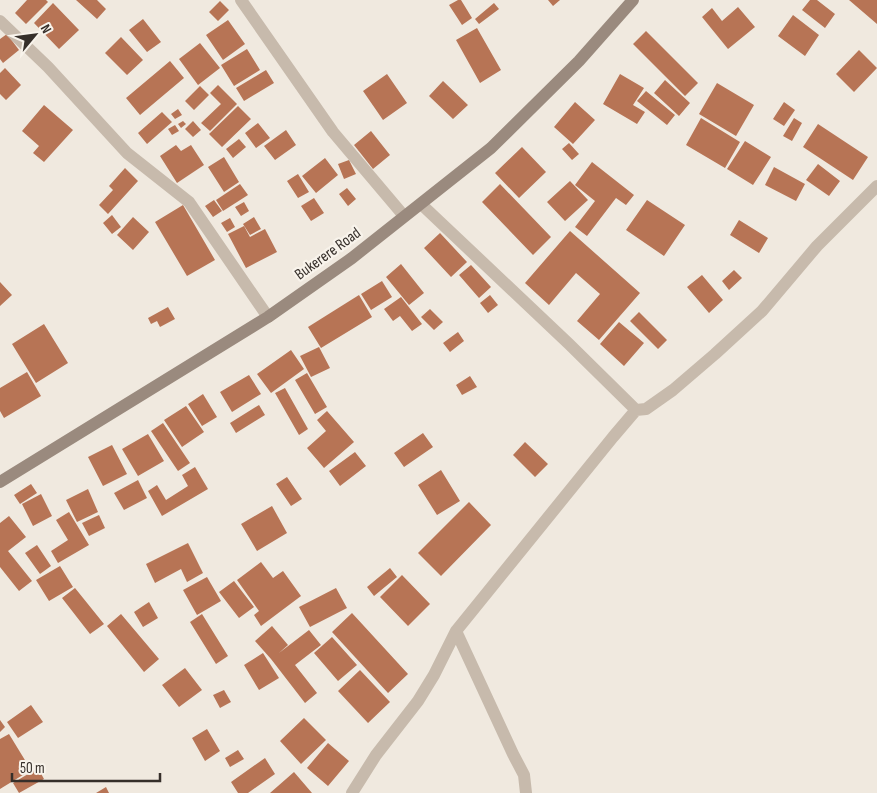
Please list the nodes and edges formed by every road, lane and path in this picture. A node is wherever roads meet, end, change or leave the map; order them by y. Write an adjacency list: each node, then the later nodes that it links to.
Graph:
1 (241, 0): 6 (street)
2 (633, 0): 5 (street, Bukerere Road)
3 (0, 21): 7 (street)
4 (877, 186): 8 (street)
5 (420, 204): 6 (street, Bukerere Road); 8 (street)
6 (404, 216): 7 (street, Bukerere Road)
7 (268, 317): 9 (street, Bukerere Road)
8 (636, 410): 10 (street)
9 (0, 482)
10 (456, 631): 11 (street); 12 (street)
11 (352, 793)
12 (526, 793)

